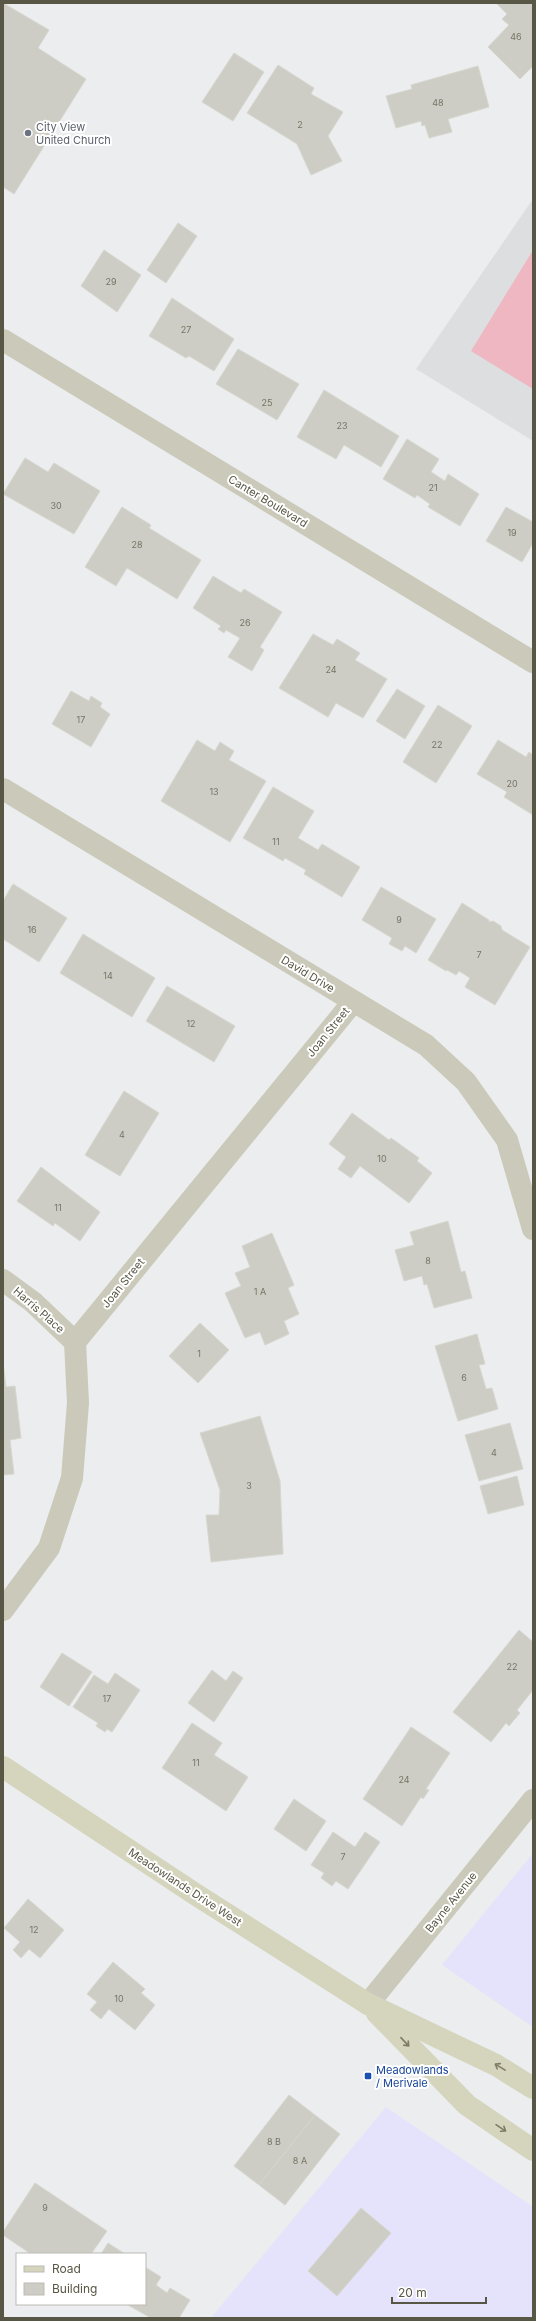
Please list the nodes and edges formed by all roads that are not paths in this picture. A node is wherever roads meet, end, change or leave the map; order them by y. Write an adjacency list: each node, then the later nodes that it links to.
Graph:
1 (3, 340): 2 (street, Canter Boulevard)
2 (533, 662)
3 (3, 789): 4 (street, David Drive)
4 (353, 1002): 5 (street, David Drive); 7 (street, Joan Street)
5 (533, 1229)
6 (3, 1280): 7 (street, Harris Place)
7 (75, 1342): 8 (street)
8 (3, 1610)
9 (3, 1767): 11 (main road, Meadowlands Drive West)
10 (533, 1800): 11 (street, Bayne Avenue)
11 (368, 2004): 12 (main road, Meadowlands Drive West, one-way to 11); 13 (main road, Meadowlands Drive West, one-way to 13)
12 (533, 2088)
13 (533, 2150)

